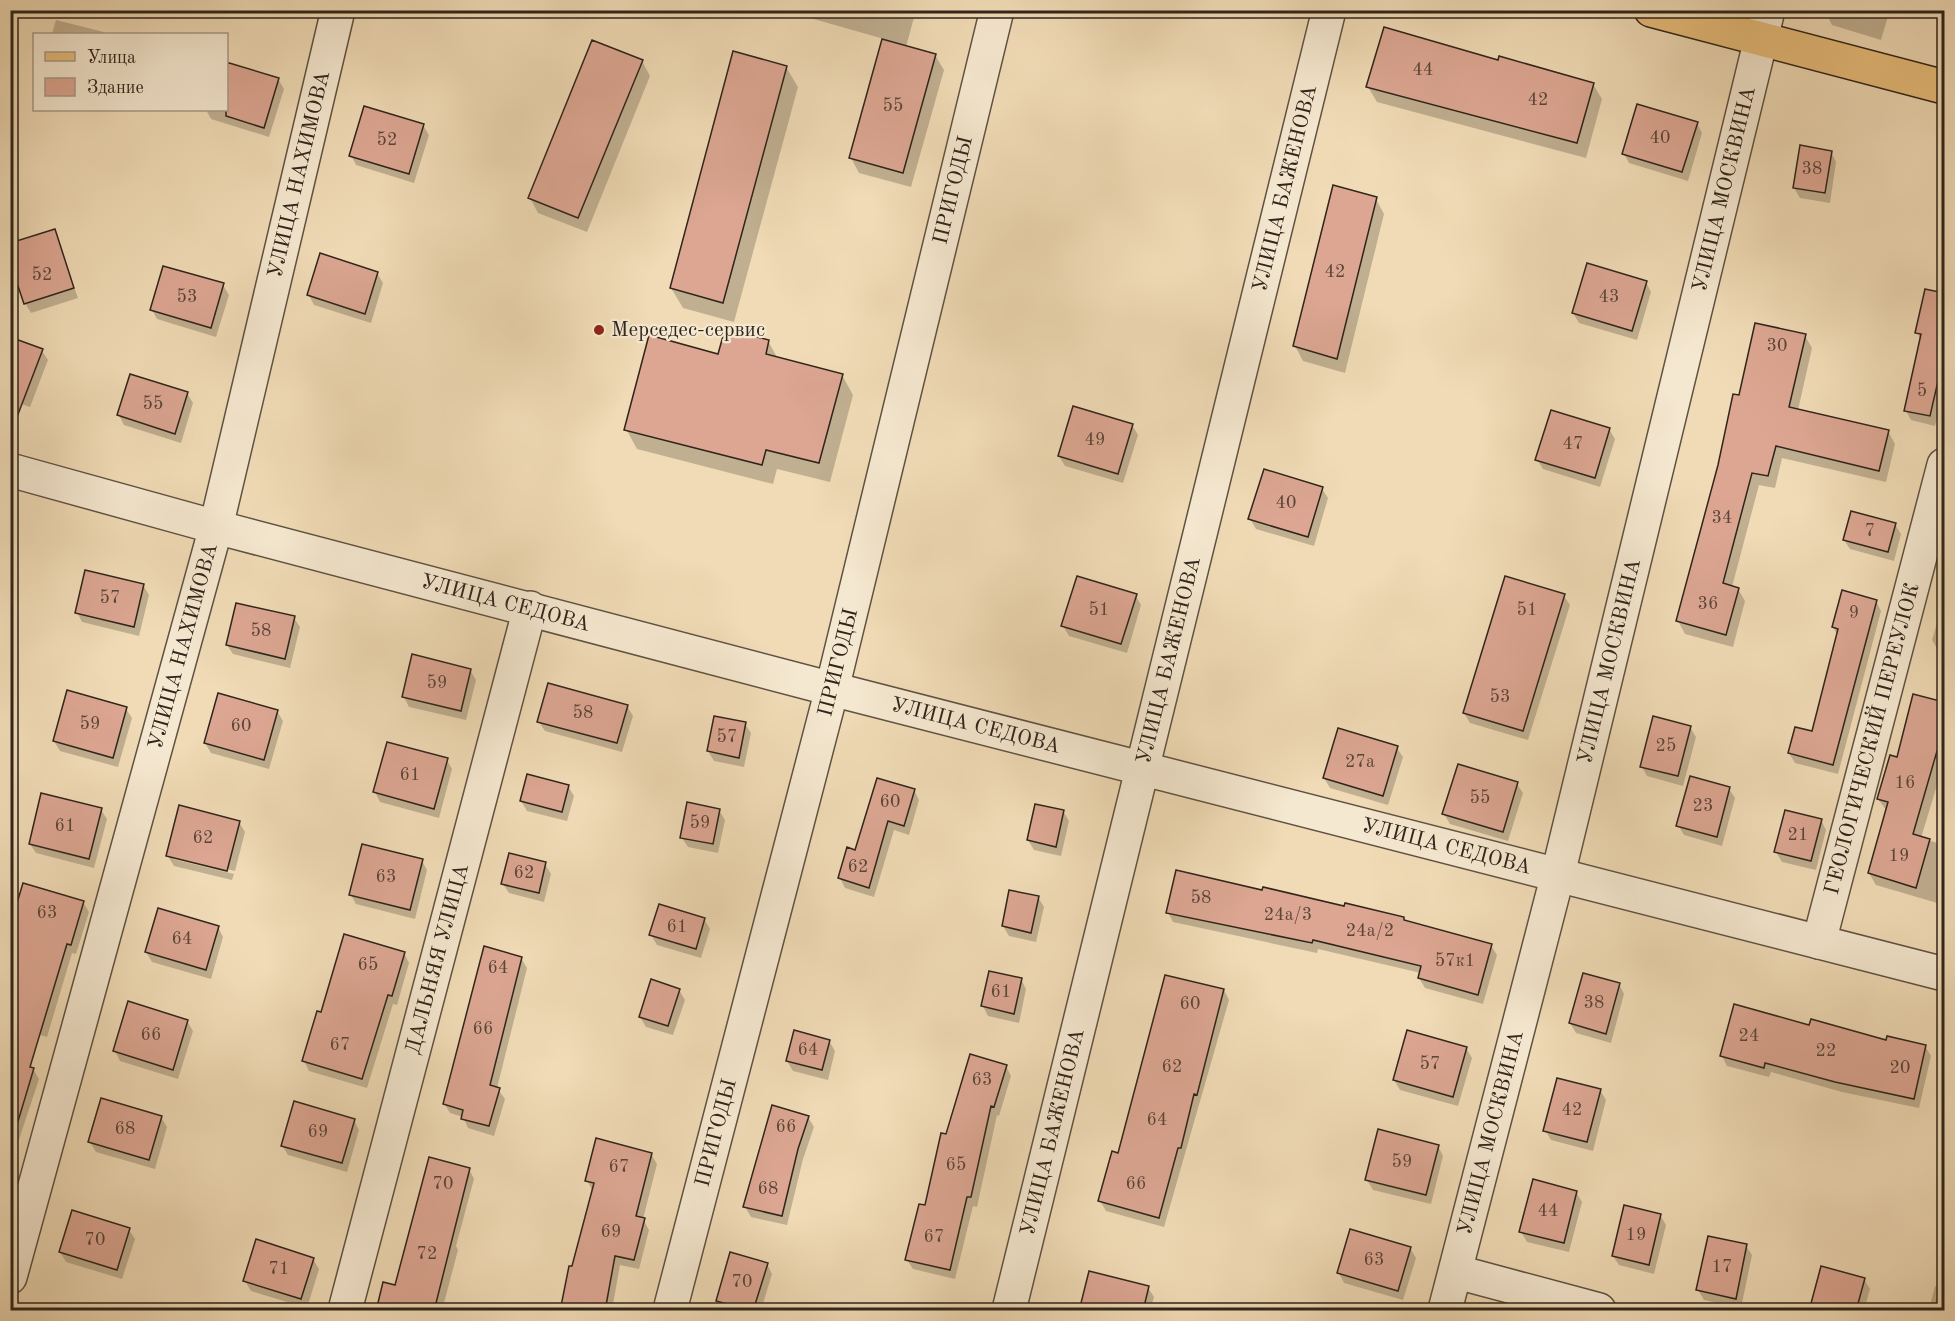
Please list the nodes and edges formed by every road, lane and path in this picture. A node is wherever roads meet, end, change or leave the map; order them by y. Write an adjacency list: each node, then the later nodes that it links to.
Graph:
1 (338, 10): 10 (street, УЛИЦА НАХИМОВА)
2 (997, 10): 12 (street, ПРИГОДЫ)
3 (1329, 10): 13 (street, УЛИЦА БАЖЕНОВА)
4 (1651, 10): 5 (main road)
5 (1706, 18): 6 (main road)
6 (1765, 25): 7 (main road); 14 (street, УЛИЦА МОСКВИНА)
7 (1944, 87)
8 (1944, 465): 15 (street, ГЕОЛОГИЧЕСКИЙ ПЕРЕУЛОК)
9 (10, 470): 10 (street, УЛИЦА СЕДОВА)
10 (216, 527): 11 (street, УЛИЦА СЕДОВА); 18 (street, УЛИЦА НАХИМОВА)
11 (530, 609): 12 (street, УЛИЦА СЕДОВА); 19 (street, ДАЛЬНЯЯ УЛИЦА)
12 (832, 689): 13 (street, УЛИЦА СЕДОВА); 20 (street, ПРИГОДЫ)
13 (1142, 767): 14 (street, УЛИЦА СЕДОВА); 21 (street, УЛИЦА БАЖЕНОВА)
14 (1558, 874): 15 (street, УЛИЦА СЕДОВА); 17 (street, УЛИЦА МОСКВИНА)
15 (1819, 942): 16 (street, УЛИЦА СЕДОВА)
16 (1944, 974)
17 (1457, 1272): 22 (street, УЛИЦА МОСКВИНА); 23 (street)
18 (10, 1278)
19 (345, 1311)
20 (670, 1311)
21 (1009, 1311)
22 (1445, 1311)
23 (1599, 1311)

